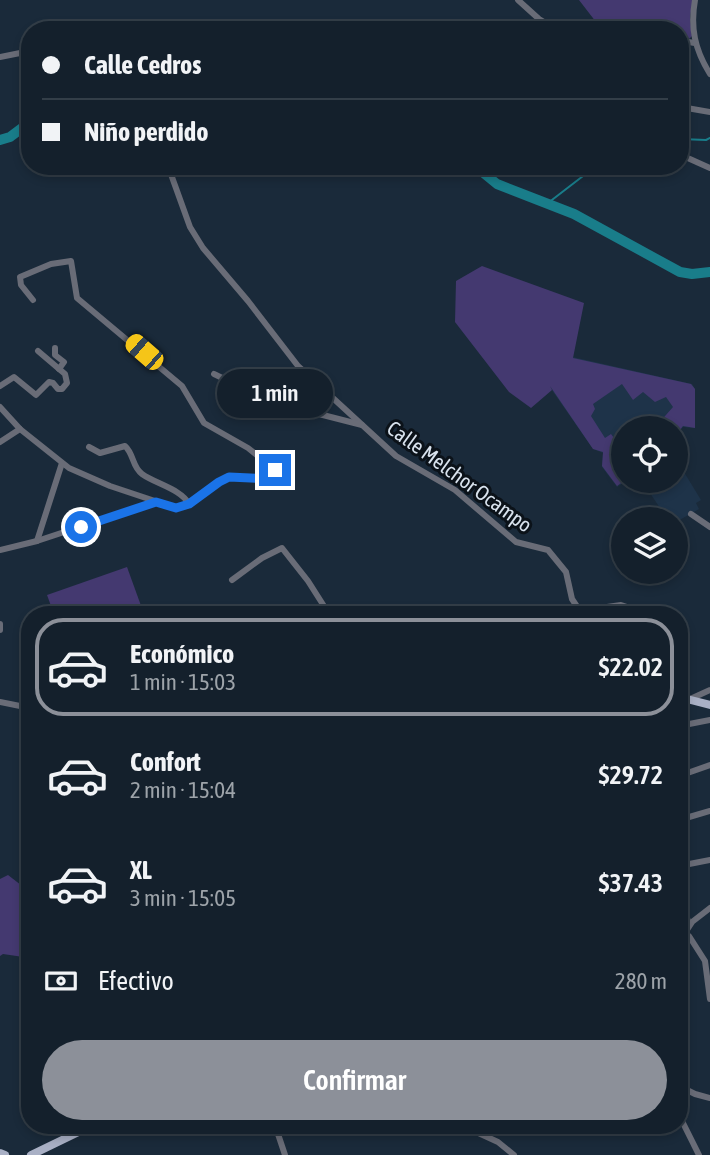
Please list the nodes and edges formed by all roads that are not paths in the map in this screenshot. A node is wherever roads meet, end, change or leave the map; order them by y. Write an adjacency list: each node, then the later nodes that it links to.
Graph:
1 (518, 0): 3 (street)
2 (695, 0): 5 (street)
3 (542, 21)
4 (689, 42): 5 (street)
5 (695, 43): 9 (street)
6 (21, 53): 8 (street)
7 (710, 56): 9 (street)
8 (0, 57)
9 (700, 58): 10 (street)
10 (710, 74)
11 (689, 108): 12 (street)
12 (710, 111)
13 (689, 159): 14 (street)
14 (710, 168)
15 (171, 175): 23 (street, Calle Melchor Ocampo)
16 (33, 300): 29 (street)
17 (55, 348): 19 (street)
18 (38, 351): 19 (street)
19 (59, 369): 21 (street)
20 (214, 374): 23 (street)
21 (0, 386)
22 (0, 407): 24 (street)
23 (364, 425): 36 (street, Calle Melchor Ocampo)
24 (20, 429): 25 (street); 27 (street)
25 (0, 442)
26 (89, 447): 29 (street)
27 (62, 463): 28 (street); 32 (street)
28 (156, 502): 29 (street); 32 (street)
29 (189, 504)
30 (691, 514): 31 (street)
31 (710, 527)
32 (37, 541): 33 (street)
33 (0, 550)
34 (232, 580): 35 (street)
35 (324, 606)
36 (577, 606)
37 (710, 690): 38 (street)
38 (688, 700): 40 (main road)
39 (0, 702): 41 (street)
40 (710, 705)
41 (21, 706)
42 (710, 720): 43 (street)
43 (688, 724)
44 (710, 765): 45 (street)
45 (688, 773)
46 (710, 811): 47 (street)
47 (688, 817)
48 (710, 860): 49 (street)
49 (688, 865)
50 (710, 908): 52 (street)
51 (688, 921): 52 (street)
52 (689, 925)
53 (688, 937): 54 (street)
54 (707, 960): 55 (street)
55 (710, 999)
56 (688, 1090): 57 (street)
57 (710, 1098)
58 (688, 1133): 67 (street)
59 (75, 1134): 63 (main road)
60 (278, 1134): 65 (street)
61 (481, 1134): 66 (street)
62 (0, 1153): 64 (main road)
63 (34, 1154)
64 (5, 1155)
65 (285, 1155)
66 (514, 1155)
67 (699, 1155)

